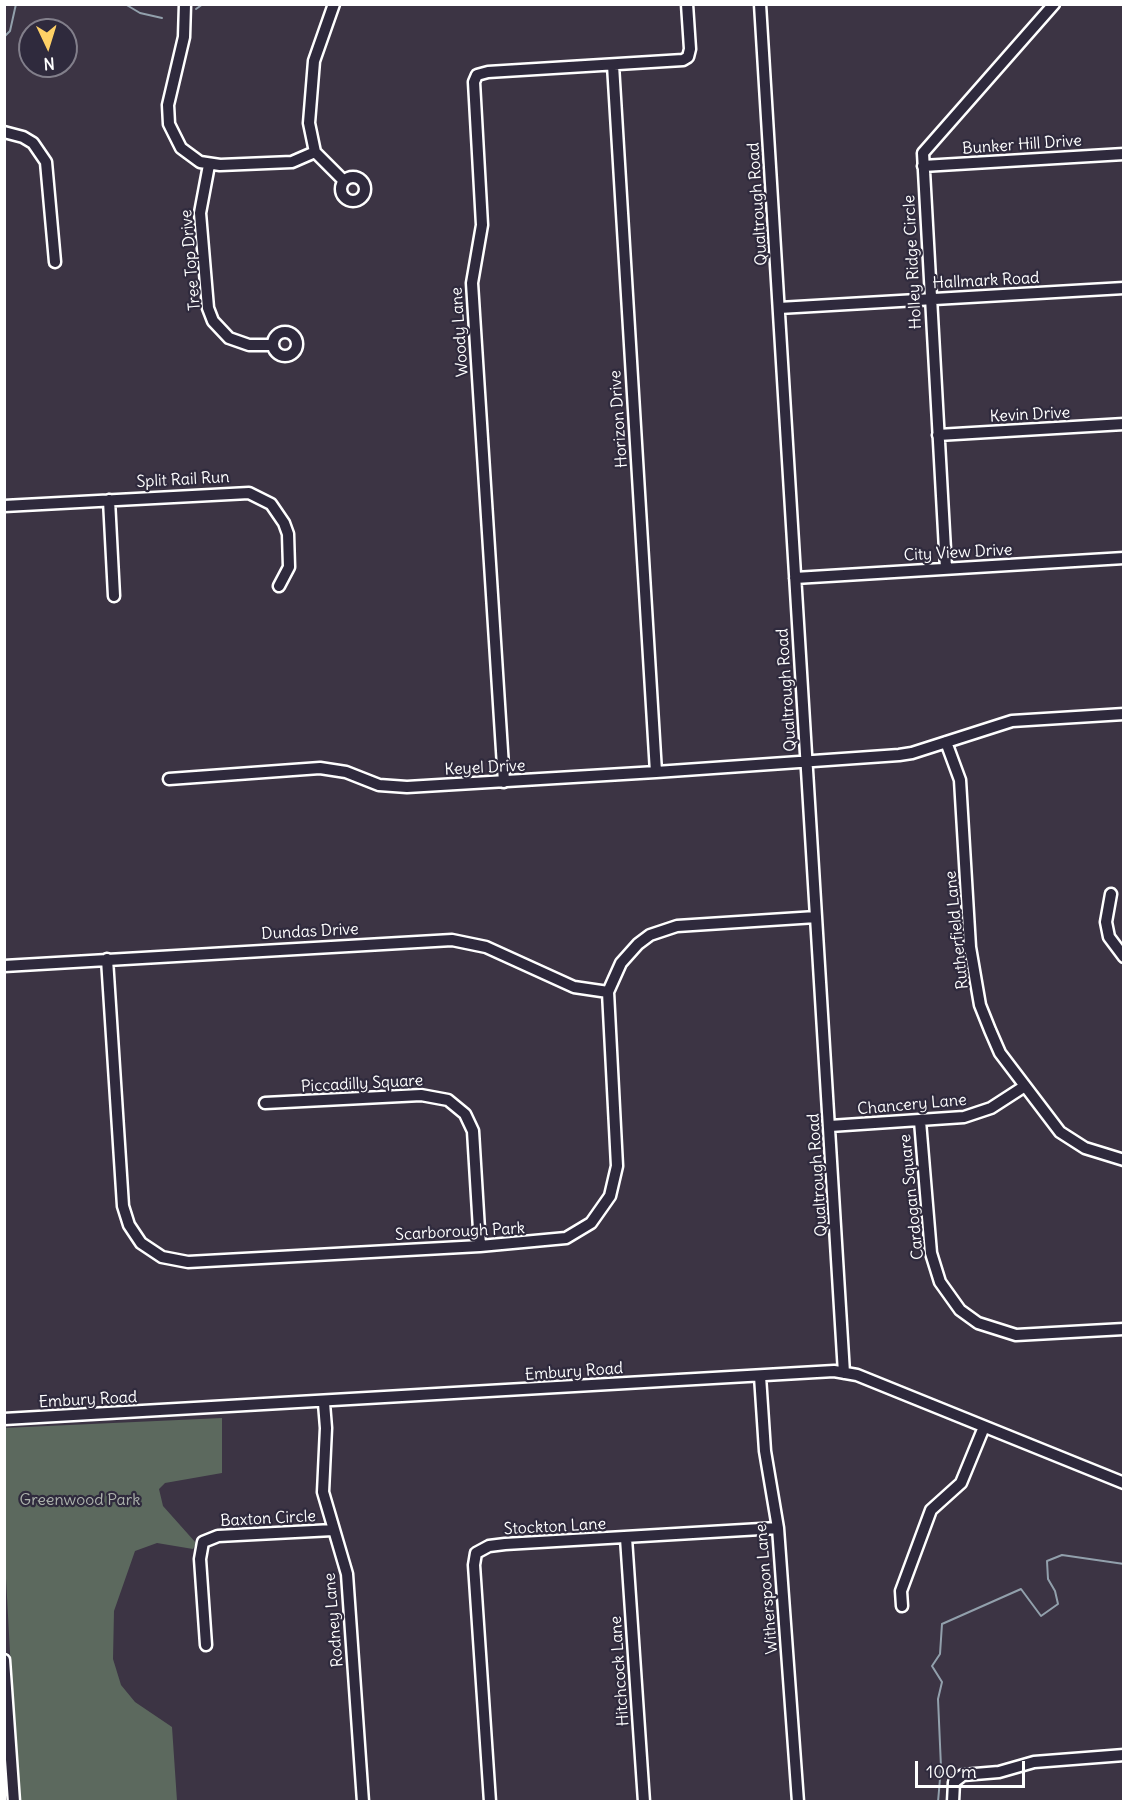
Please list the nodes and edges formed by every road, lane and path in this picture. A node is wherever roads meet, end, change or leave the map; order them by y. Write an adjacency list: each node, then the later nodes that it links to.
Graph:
1 (185, 4): 10 (street)
2 (334, 4): 8 (street)
3 (687, 4): 6 (street, Woody Lane)
4 (760, 4): 16 (street, Qualtrough Road)
5 (1054, 4): 11 (street, Holley Ridge Circle)
6 (613, 65): 30 (street, Horizon Drive); 32 (street, Woody Lane)
7 (4, 132): 13 (street)
8 (315, 152): 10 (street); 12 (street)
9 (1124, 154): 11 (street, Bunker Hill Drive)
10 (209, 165): 17 (street, Tree Top Drive)
11 (923, 166): 15 (street, Holley Ridge Circle)
12 (344, 181)
13 (55, 262)
14 (1124, 288): 15 (street, Hallmark Road)
15 (930, 300): 16 (street, Hallmark Road); 19 (street, Holley Ridge Circle)
16 (779, 309): 24 (street, Qualtrough Road)
17 (273, 345)
18 (1124, 424): 19 (street, Kevin Drive)
19 (938, 435): 23 (street, Holley Ridge Circle)
20 (109, 500): 21 (street, Split Rail Run); 25 (street, Split Rail Run); 26 (street)
21 (4, 506)
22 (1124, 558): 23 (street, City View Drive)
23 (946, 568): 24 (street, City View Drive)
24 (795, 578): 29 (street, Qualtrough Road)
25 (279, 586)
26 (114, 597)
27 (1124, 714): 28 (street, Keyel Drive)
28 (946, 742): 29 (street, Keyel Drive); 39 (street, Rutherfield Lane)
29 (806, 761): 30 (street, Keyel Drive); 34 (street, Qualtrough Road)
30 (656, 772): 32 (street, Keyel Drive)
31 (169, 779): 32 (street, Keyel Drive)
32 (504, 782)
33 (1111, 894): 35 (street)
34 (816, 917): 38 (street, Scarborough Park); 42 (street, Qualtrough Road)
35 (1124, 957)
36 (107, 959): 37 (street, Dundas Drive); 38 (street, Dundas Drive); 44 (street, Scarborough Park)
37 (4, 966)
38 (608, 992): 44 (street, Scarborough Park)
39 (1025, 1086): 41 (street, Chancery Lane); 43 (street, Rutherfield Lane)
40 (265, 1103): 44 (street, Piccadilly Square)
41 (920, 1121): 42 (street, Chancery Lane); 45 (street, Cardogan Square)
42 (830, 1126): 46 (street, Qualtrough Road)
43 (1124, 1160)
44 (480, 1246)
45 (1124, 1329)
46 (844, 1372): 47 (street, Embury Road); 50 (street, Embury Road)
47 (760, 1376): 48 (street, Embury Road); 52 (street, Witherspoon Lane)
48 (324, 1403): 49 (street, Embury Road); 53 (street, Rodney Lane)
49 (4, 1419)
50 (984, 1427): 51 (street, Embury Road); 55 (street)
51 (1124, 1483)
52 (778, 1528): 54 (street, Stockton Lane); 65 (street, Witherspoon Lane)
53 (333, 1530): 56 (street, Baxton Circle); 62 (street, Rodney Lane)
54 (626, 1538): 63 (street, Stockton Lane); 64 (street, Hitchcock Lane)
55 (902, 1606)
56 (206, 1645)
57 (4, 1660): 58 (street)
58 (6, 1710): 61 (street)
59 (1124, 1755): 60 (street)
60 (953, 1801)
61 (14, 1802)
62 (363, 1802)
63 (490, 1802)
64 (644, 1802)
65 (798, 1802)

